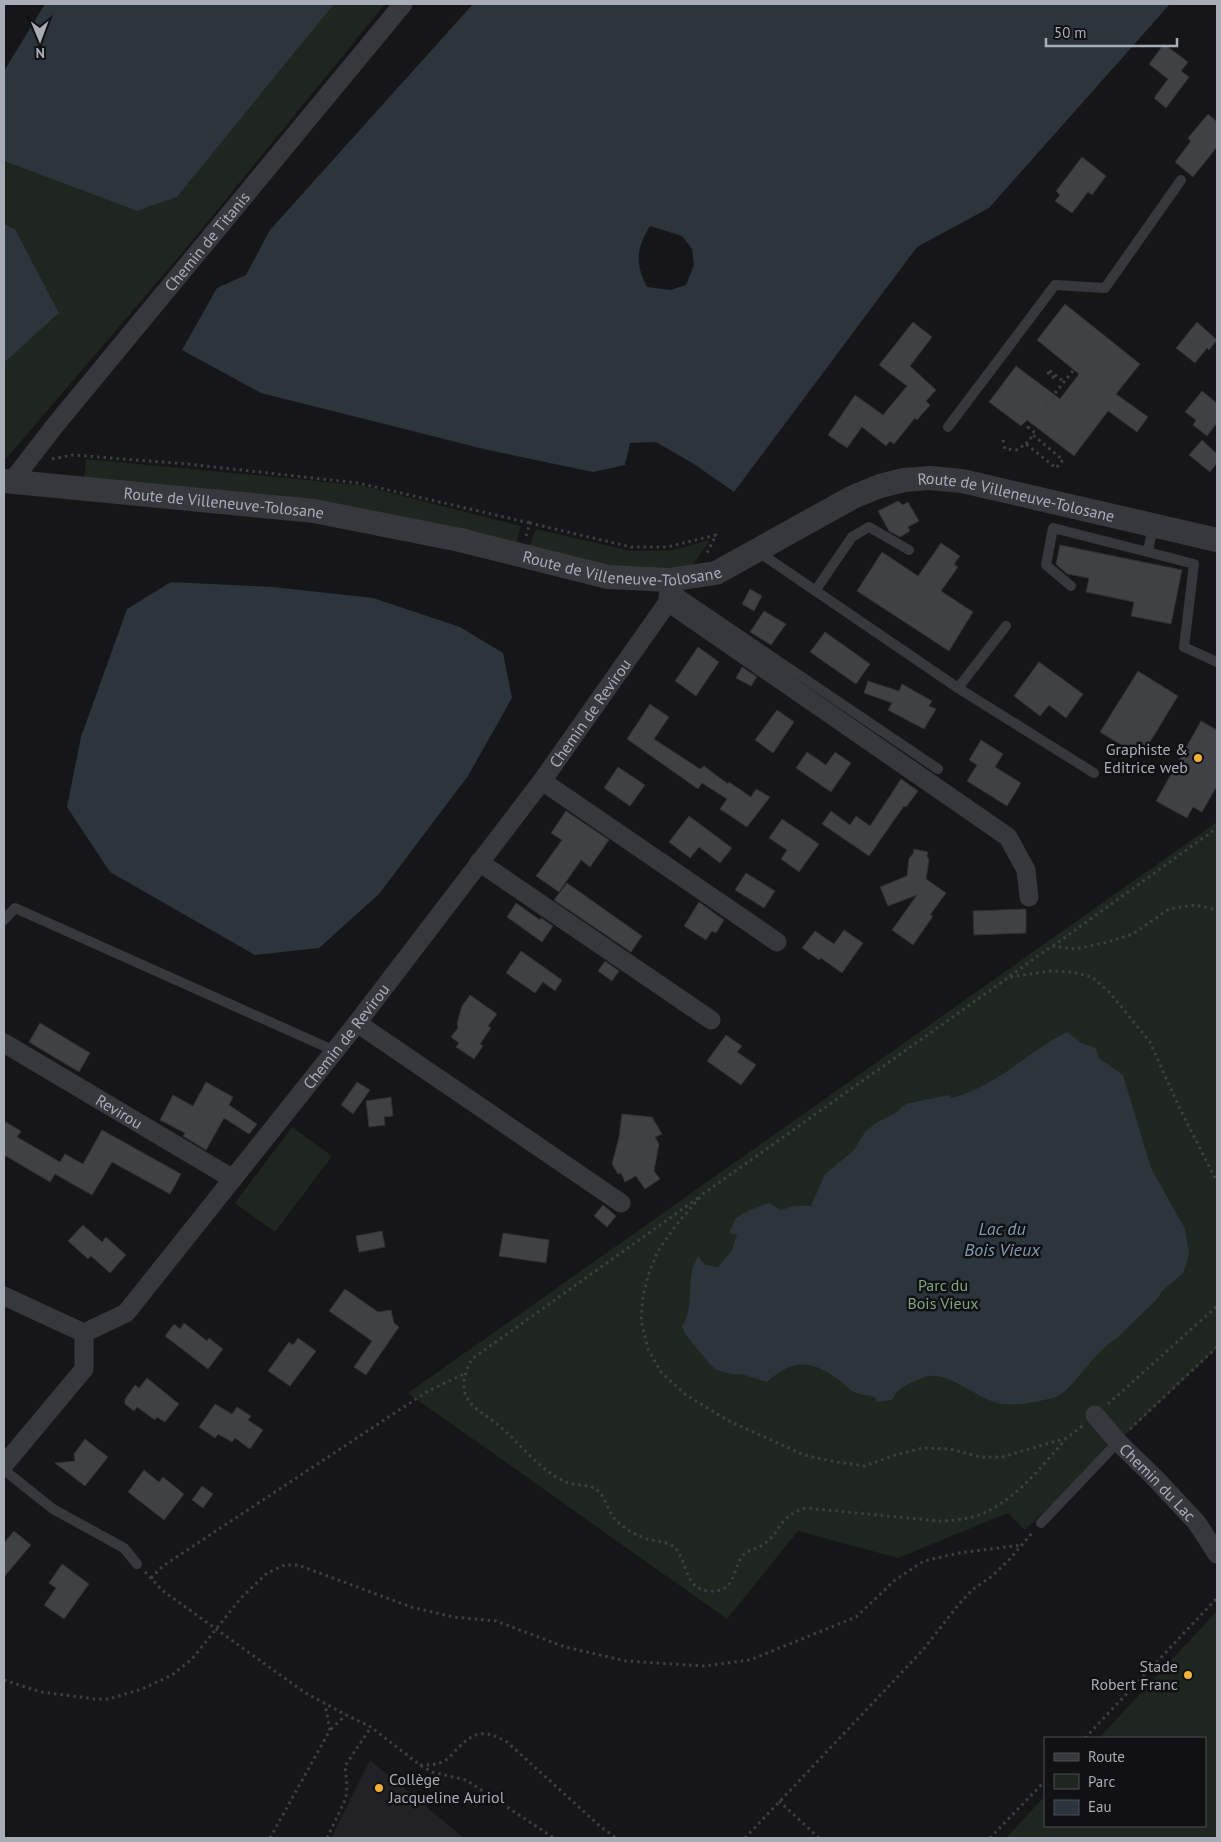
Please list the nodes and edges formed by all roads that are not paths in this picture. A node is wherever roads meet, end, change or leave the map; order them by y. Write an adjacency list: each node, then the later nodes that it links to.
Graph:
1 (402, 4): 4 (street, Chemin de Titanis)
2 (1181, 180): 3 (lane)
3 (948, 427)
4 (14, 475): 11 (street, Route de Villeneuve-Tolosane)
5 (1153, 525): 6 (street, Route de Villeneuve-Tolosane); 8 (street, Route de Villeneuve-Tolosane); 9 (lane)
6 (1217, 540)
7 (909, 550): 12 (lane)
8 (756, 551): 11 (street, Route de Villeneuve-Tolosane); 12 (lane)
9 (1148, 552): 10 (lane); 14 (lane)
10 (1071, 586)
11 (668, 590): 16 (lane); 18 (street, Chemin de Revirou); 20 (street)
12 (815, 591): 15 (lane)
13 (1006, 626): 15 (lane)
14 (1217, 662)
15 (958, 688): 17 (lane)
16 (938, 769)
17 (1094, 773)
18 (542, 781): 19 (street, Chemin de Revirou); 22 (street)
19 (479, 862): 23 (street); 24 (street, Chemin de Revirou)
20 (1029, 897)
21 (4, 920): 26 (lane)
22 (777, 942)
23 (710, 1020)
24 (357, 1023): 26 (street, Chemin de Revirou); 28 (street)
25 (4, 1043): 27 (street, Revirou)
26 (334, 1051): 27 (street, Chemin de Revirou)
27 (233, 1179): 30 (street, Chemin de Revirou)
28 (621, 1203)
29 (4, 1296): 30 (street)
30 (84, 1333): 33 (street)
31 (1095, 1415): 32 (street, Chemin du Lac)
32 (1118, 1442): 35 (lane); 36 (street, Chemin du Lac)
33 (4, 1465)
34 (4, 1470): 37 (lane)
35 (1041, 1523)
36 (1217, 1554)
37 (137, 1564)

